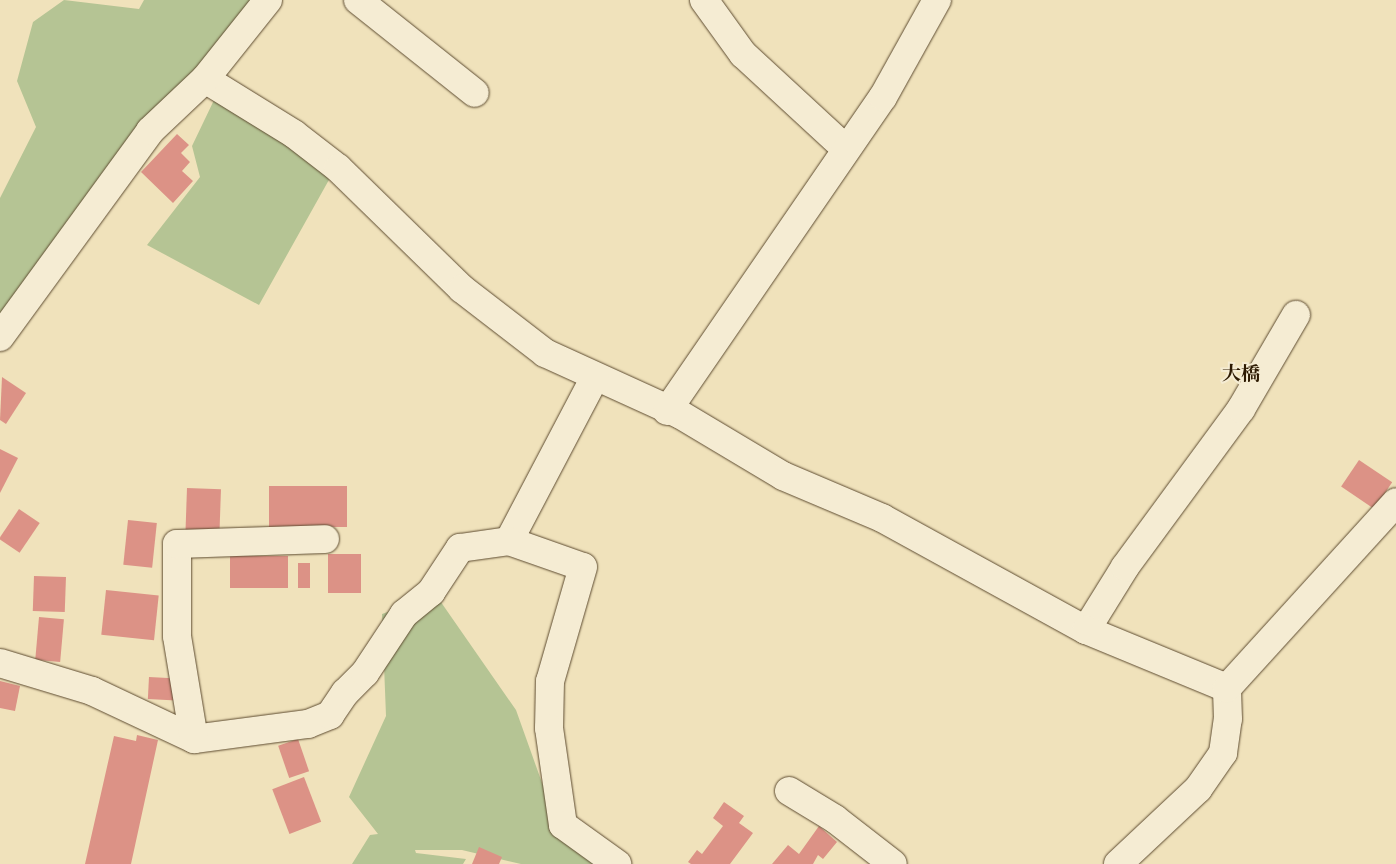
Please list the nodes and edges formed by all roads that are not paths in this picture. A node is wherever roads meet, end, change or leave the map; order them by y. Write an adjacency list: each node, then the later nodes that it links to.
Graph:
1 (268, 0): 5 (street)
2 (358, 0): 6 (street)
3 (704, 0): 7 (street)
4 (936, 0): 7 (street)
5 (205, 79): 9 (street); 10 (street)
6 (475, 93)
7 (845, 148): 11 (street)
8 (1296, 315): 15 (street)
9 (0, 337)
10 (595, 376): 11 (street); 14 (street)
11 (667, 410): 15 (street)
12 (1396, 502): 17 (street)
13 (325, 539): 18 (street)
14 (509, 541): 18 (street); 20 (street)
15 (1086, 630): 17 (street)
16 (0, 664): 18 (street)
17 (1227, 688): 22 (street)
18 (194, 739)
19 (789, 791): 21 (street)
20 (617, 864)
21 (893, 864)
22 (1118, 864)

